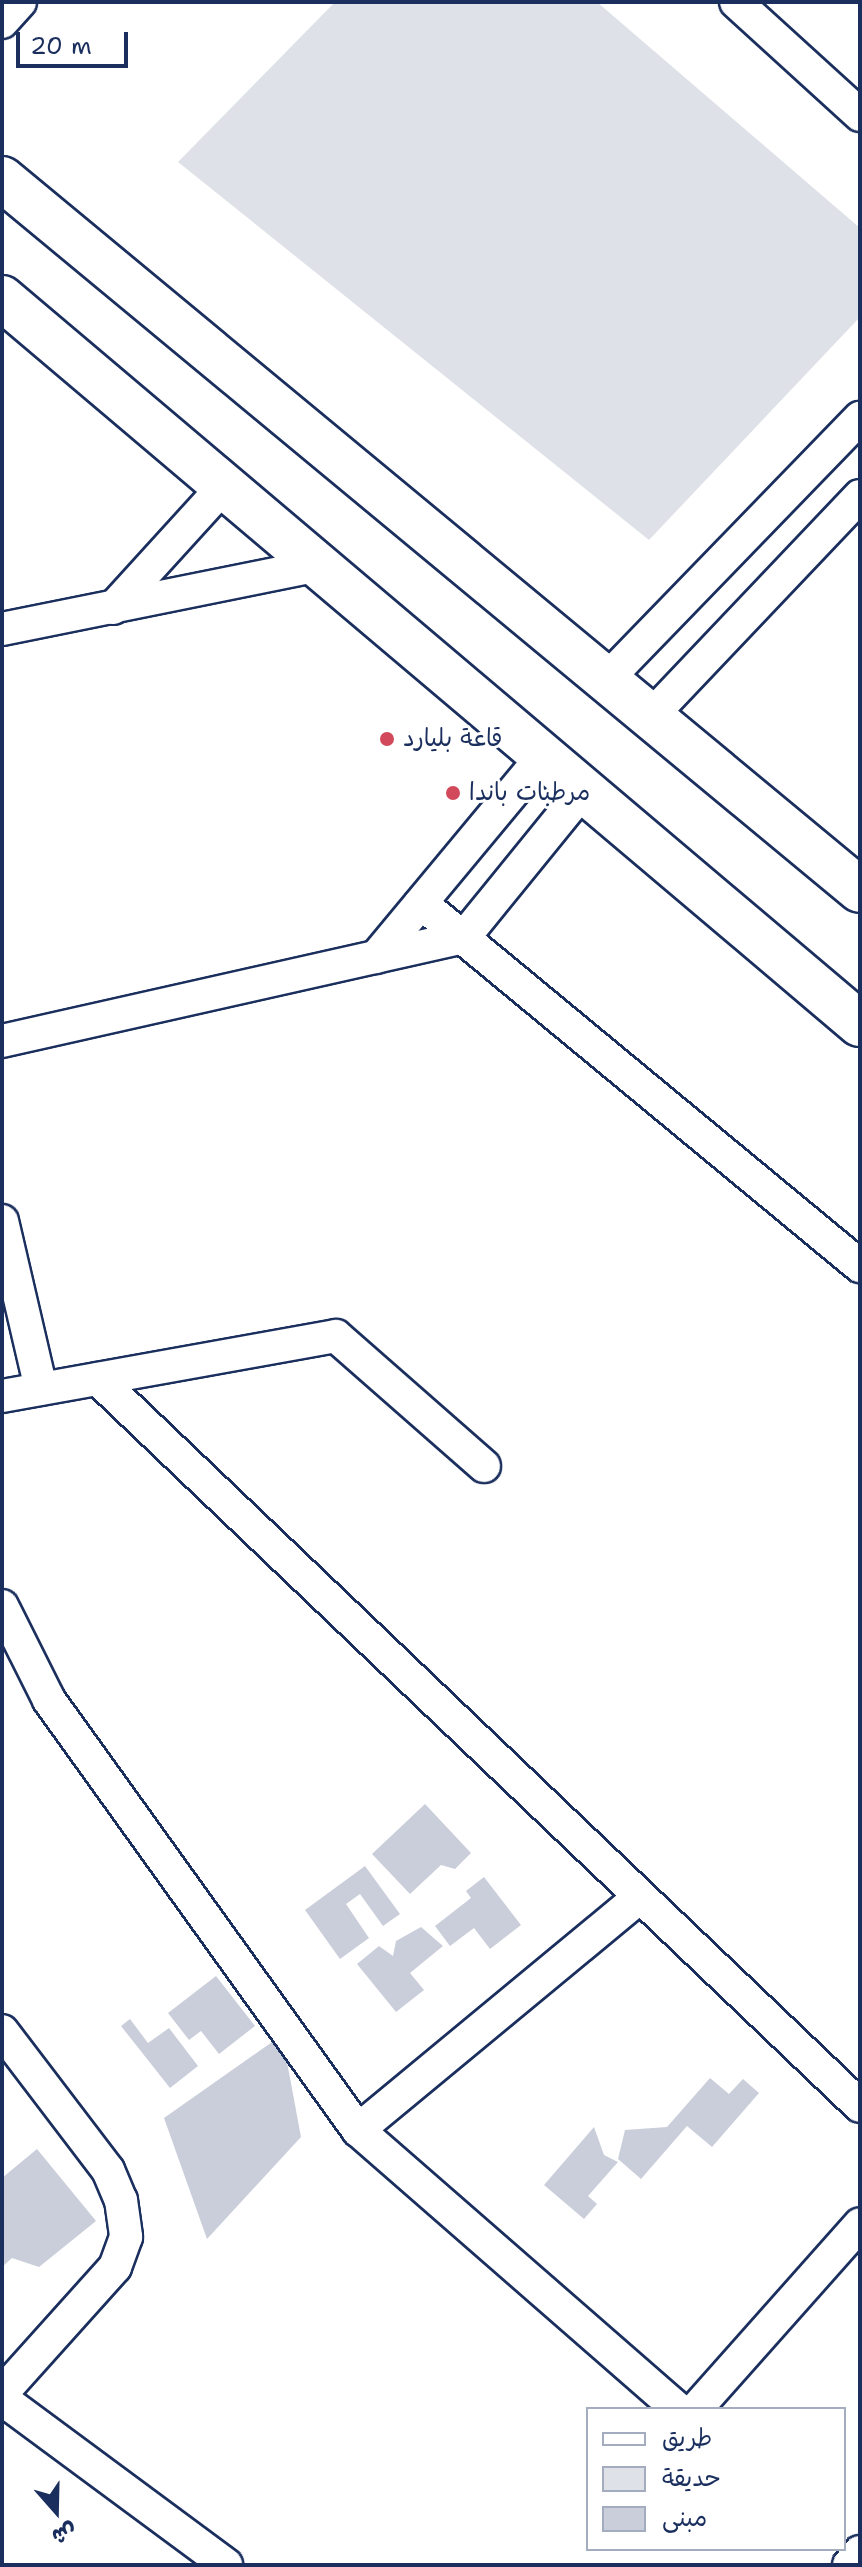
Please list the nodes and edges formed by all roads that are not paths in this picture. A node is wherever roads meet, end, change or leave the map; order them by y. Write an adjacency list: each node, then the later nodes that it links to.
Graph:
1 (20, 2): 3 (street)
2 (736, 2): 4 (street)
3 (2, 22)
4 (860, 115)
5 (2, 179): 13 (main road)
6 (2, 298): 8 (main road)
7 (860, 418): 13 (street)
8 (223, 487): 10 (main road); 11 (street)
9 (860, 496): 14 (street)
10 (318, 565): 11 (street); 15 (main road)
11 (113, 608): 12 (street)
12 (2, 629)
13 (604, 682): 14 (main road)
14 (652, 715): 17 (main road)
15 (541, 758): 16 (main road); 18 (street)
16 (582, 792): 19 (street); 21 (main road)
17 (860, 890)
18 (421, 903): 19 (street); 20 (street)
19 (464, 937): 20 (street); 24 (street)
20 (376, 957): 22 (street)
21 (860, 1024)
22 (2, 1041)
23 (2, 1221): 26 (street)
24 (860, 1266)
25 (98, 1379): 26 (street); 28 (street); 30 (street)
26 (41, 1389): 27 (street)
27 (2, 1396)
28 (484, 1466)
29 (2, 1606): 33 (street)
30 (640, 1897): 32 (street); 33 (street)
31 (2, 2031): 35 (street)
32 (860, 2106)
33 (358, 2130): 37 (street)
34 (860, 2224): 38 (street)
35 (2, 2393)
36 (2, 2399): 40 (street)
37 (676, 2407)
38 (698, 2407)
39 (860, 2552): 41 (street)
40 (226, 2565)
41 (849, 2565)

